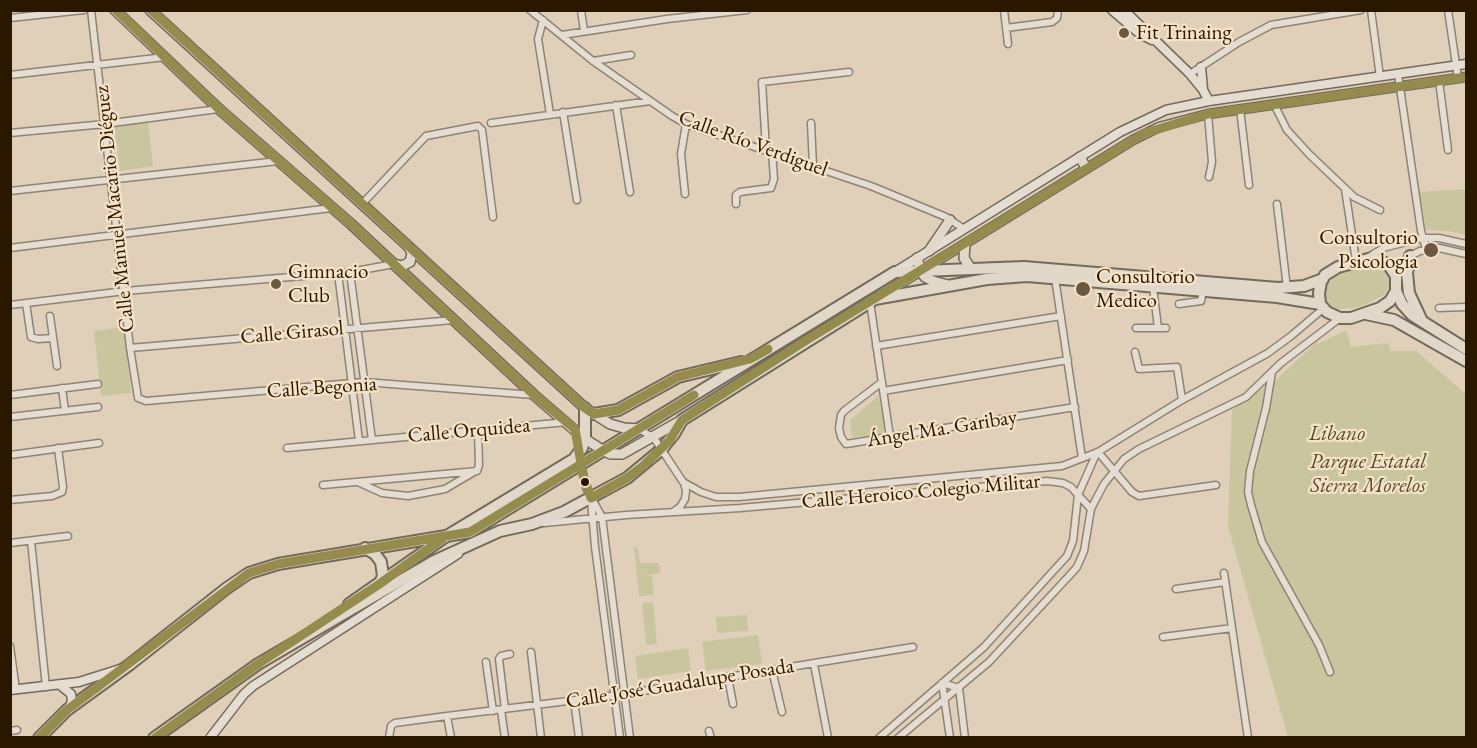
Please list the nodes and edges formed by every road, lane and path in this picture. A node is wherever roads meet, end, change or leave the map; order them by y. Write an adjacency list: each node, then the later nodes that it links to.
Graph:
1 (84, 10): 16 (street)
2 (92, 10): 28 (street, Calle Manuel Macario Diéguez)
3 (115, 10): 25 (main road)
4 (150, 10): 68 (main road)
5 (530, 10): 18 (street, Calle Río Verdiguel)
6 (581, 10): 20 (street)
7 (665, 10): 17 (street)
8 (747, 10): 17 (street)
9 (1004, 10): 19 (street)
10 (1058, 10): 19 (street)
11 (1112, 10): 22 (main road)
12 (1124, 10): 22 (main road)
13 (1360, 10): 30 (street)
14 (1371, 10): 35 (street)
15 (1448, 10): 29 (street)
16 (10, 18)
17 (667, 19): 20 (street)
18 (543, 20): 21 (street, Calle Río Verdiguel); 47 (street)
19 (1006, 28): 23 (street)
20 (584, 31): 21 (street)
21 (562, 35): 26 (street, Calle Río Verdiguel)
22 (1153, 40): 32 (main road)
23 (1008, 44)
24 (631, 56): 26 (street)
25 (166, 57): 28 (street); 44 (main road)
26 (593, 61): 41 (street, Calle Río Verdiguel)
27 (1467, 64): 29 (main road)
28 (99, 65): 34 (street); 51 (street, Calle Manuel Macario Diéguez)
29 (1456, 66): 33 (main road); 36 (street)
30 (1201, 67): 32 (street); 39 (main road)
31 (849, 72): 55 (street)
32 (1190, 74): 39 (main road)
33 (1398, 74): 35 (main road); 38 (street)
34 (10, 75)
35 (1380, 77): 40 (main road)
36 (1462, 77): 37 (main road)
37 (1439, 81): 38 (main road); 54 (street)
38 (1400, 86): 42 (main road); 77 (street)
39 (1203, 90): 40 (main road)
40 (1209, 100): 56 (main road)
41 (650, 101): 43 (street); 52 (street, Calle Río Verdiguel)
42 (1274, 104): 45 (main road); 63 (street)
43 (616, 105): 46 (street); 65 (street)
44 (219, 109): 51 (street); 57 (main road)
45 (1240, 109): 48 (main road); 62 (street)
46 (563, 112): 47 (street); 67 (street)
47 (550, 114): 49 (street)
48 (1208, 114): 59 (main road); 60 (street)
49 (491, 123)
50 (811, 123): 58 (street)
51 (105, 124): 53 (street); 61 (street, Calle Manuel Macario Diéguez)
52 (686, 124): 55 (street, Calle Río Verdiguel); 66 (street)
53 (10, 133)
54 (1448, 150)
55 (769, 151): 58 (street, Calle Río Verdiguel); 69 (street)
56 (1080, 157): 59 (main road); 75 (main road)
57 (279, 161): 61 (street); 71 (main road)
58 (813, 166): 74 (street, Calle Río Verdiguel)
59 (1086, 168): 79 (main road)
60 (1209, 177)
61 (111, 179): 64 (street); 76 (street, Calle Manuel Macario Diéguez)
62 (1249, 185)
63 (1345, 189): 72 (street); 88 (street)
64 (10, 191)
65 (630, 192)
66 (685, 194)
67 (577, 200)
68 (362, 204): 73 (street); 81 (main road)
69 (736, 204)
70 (1277, 204): 100 (street)
71 (331, 208): 76 (street); 89 (main road)
72 (1380, 210)
73 (493, 217)
74 (950, 220): 75 (street, Calle Río Verdiguel); 83 (main road)
75 (963, 229): 83 (main road)
76 (118, 235): 80 (street); 101 (street, Calle Manuel Macario Diéguez)
77 (1422, 238): 78 (street); 82 (street); 87 (street)
78 (1467, 244)
79 (964, 245): 90 (main road); 93 (main road)
80 (10, 248)
81 (409, 248): 89 (main road); 142 (main road)
82 (1426, 249): 84 (street); 85 (street)
83 (929, 251): 86 (main road)
84 (1467, 254)
85 (1410, 256): 98 (street); 115 (highway)
86 (917, 258): 92 (main road); 93 (main road)
87 (1367, 258): 88 (highway); 98 (highway)
88 (1356, 261): 96 (highway)
89 (394, 264): 91 (street); 114 (main road)
90 (971, 269): 93 (highway); 100 (highway)
91 (350, 272): 94 (street); 116 (street)
92 (895, 272): 93 (highway); 124 (highway)
93 (921, 272): 97 (main road); 103 (main road)
94 (338, 273): 101 (street); 117 (street)
95 (1055, 278): 97 (highway); 99 (highway); 112 (street)
96 (1323, 279): 100 (highway); 107 (highway)
97 (949, 285): 103 (highway)
98 (1396, 286): 110 (highway); 115 (highway)
99 (1153, 287): 102 (highway); 118 (street)
100 (1287, 288)
101 (124, 291): 104 (street); 121 (street, Calle Manuel Macario Diéguez)
102 (1203, 291): 105 (street); 107 (highway)
103 (872, 301): 120 (street); 144 (highway)
104 (27, 303): 106 (street); 119 (street)
105 (1179, 304)
106 (10, 305)
107 (1322, 306): 113 (highway); 137 (street, Calle Heroico Colegio Militar)
108 (1467, 307): 109 (street)
109 (1439, 308)
110 (1362, 314): 113 (highway); 126 (highway)
111 (50, 316): 119 (street)
112 (1061, 316): 120 (street); 125 (street)
113 (1340, 318): 128 (street)
114 (454, 320): 116 (street, Calle Girasol); 136 (main road)
115 (1424, 324): 122 (highway)
116 (357, 327): 117 (street, Calle Girasol); 129 (street)
117 (345, 328): 121 (street, Calle Girasol); 131 (street)
118 (1136, 328)
119 (53, 338): 127 (street)
120 (876, 346): 130 (street)
121 (130, 348): 138 (street, Calle Manuel Macario Diéguez)
122 (1467, 348)
123 (1136, 352): 137 (street)
124 (750, 359): 142 (highway); 146 (highway)
125 (1068, 360): 134 (street); 140 (street)
126 (1467, 361)
127 (57, 366)
128 (1272, 371): 163 (street); 204 (street)
129 (364, 382): 131 (street, Calle Begonia); 136 (street, Calle Begonia); 151 (street)
130 (882, 382): 134 (street); 148 (street, Ángel Ma. Garibay)
131 (352, 383): 138 (street, Calle Begonia); 152 (street)
132 (98, 384): 133 (street)
133 (62, 388): 135 (street); 141 (street)
134 (883, 391): 148 (street)
135 (10, 395)
136 (534, 395): 145 (main road)
137 (1182, 400): 159 (street, Calle Heroico Colegio Militar)
138 (146, 401)
139 (98, 407): 141 (street)
140 (1075, 407): 148 (street, Ángel Ma. Garibay); 161 (street)
141 (65, 411): 143 (street)
142 (590, 411): 146 (main road); 150 (highway)
143 (10, 417)
144 (682, 420): 149 (main road); 156 (highway)
145 (571, 425): 147 (street, Calle Orquidea); 150 (main road); 157 (street)
146 (639, 429): 149 (street); 158 (highway)
147 (478, 430): 151 (street, Calle Orquidea); 164 (street)
148 (890, 437)
149 (654, 438): 156 (street); 158 (main road)
150 (585, 439): 157 (highway); 158 (main road)
151 (372, 440): 152 (street, Calle Orquidea)
152 (359, 441): 155 (street, Calle Orquidea)
153 (99, 443): 154 (street)
154 (58, 448): 160 (street); 175 (street)
155 (287, 448)
156 (662, 449): 167 (street); 174 (highway)
157 (579, 452): 162 (street); 182 (highway)
158 (604, 452): 162 (highway)
159 (1098, 452): 161 (street, Calle Heroico Colegio Militar); 163 (street); 172 (street)
160 (10, 455)
161 (1082, 458): 165 (street, Calle Heroico Colegio Militar)
162 (581, 465): 174 (street); 182 (highway)
163 (1114, 470): 171 (street); 176 (street)
164 (477, 471): 166 (street); 166 (street)
165 (1002, 472): 168 (street, Calle Heroico Colegio Militar); 169 (street)
166 (359, 482): 170 (street)
167 (683, 482): 168 (street, Calle Heroico Colegio Militar); 177 (street)
168 (866, 484): 173 (street)
169 (1004, 484): 172 (street, Calle Heroico Colegio Militar); 173 (street, Calle Heroico Colegio Militar)
170 (323, 485)
171 (1216, 485)
172 (1078, 495): 176 (street, Calle Heroico Colegio Militar); 206 (street)
173 (867, 496): 177 (street, Calle Heroico Colegio Militar)
174 (591, 498): 178 (street); 179 (street); 180 (highway)
175 (10, 500)
176 (1091, 509): 209 (street)
177 (672, 512): 178 (street, Calle Heroico Colegio Militar)
178 (602, 517): 179 (street, Calle Heroico Colegio Militar); 186 (street)
179 (592, 518): 180 (street, Calle Heroico Colegio Militar); 187 (street)
180 (532, 524): 184 (highway)
181 (68, 536): 183 (street)
182 (445, 537): 188 (highway); 191 (highway)
183 (31, 541): 185 (street); 208 (street)
184 (478, 542): 195 (highway); 223 (main road)
185 (10, 543)
186 (605, 546): 187 (street); 211 (street)
187 (595, 547): 212 (street)
188 (365, 548): 191 (highway); 202 (highway)
189 (1224, 573): 190 (street)
190 (1225, 582): 192 (street); 193 (street)
191 (378, 585): 195 (highway)
192 (1176, 589)
193 (1232, 628): 194 (street); 236 (street)
194 (1163, 637)
195 (292, 643): 222 (highway)
196 (10, 646): 210 (street)
197 (913, 647): 201 (street, Calle José Guadalupe Posada)
198 (531, 652): 216 (street)
199 (510, 654): 218 (street)
200 (486, 662): 218 (street)
201 (814, 664): 203 (street, Calle José Guadalupe Posada); 231 (street)
202 (129, 665): 207 (main road); 217 (highway)
203 (772, 670): 205 (street, Calle José Guadalupe Posada); 219 (street)
204 (1330, 672)
205 (728, 677): 211 (street, Calle José Guadalupe Posada); 215 (street)
206 (942, 683): 209 (street); 213 (street); 232 (street)
207 (60, 685): 208 (main road); 217 (main road)
208 (46, 687): 210 (main road)
209 (959, 688): 213 (street); 235 (street)
210 (13, 690)
211 (624, 694): 212 (street, Calle José Guadalupe Posada); 230 (street)
212 (615, 695): 214 (street, Calle José Guadalupe Posada); 229 (street)
213 (945, 699): 233 (street); 234 (street)
214 (574, 700): 216 (street, Calle José Guadalupe Posada); 228 (street)
215 (733, 704)
216 (538, 705): 218 (street, Calle José Guadalupe Posada); 227 (street)
217 (67, 710): 221 (highway)
218 (500, 710): 220 (street, Calle José Guadalupe Posada); 226 (street)
219 (782, 712)
220 (447, 716): 224 (street, Calle José Guadalupe Posada); 225 (street)
221 (39, 738)
222 (154, 738)
223 (210, 738)
224 (389, 738)
225 (451, 738)
226 (505, 738)
227 (541, 738)
228 (579, 738)
229 (620, 738)
230 (630, 738)
231 (828, 738)
232 (879, 738)
233 (898, 738)
234 (950, 738)
235 (965, 738)
236 (1248, 738)

